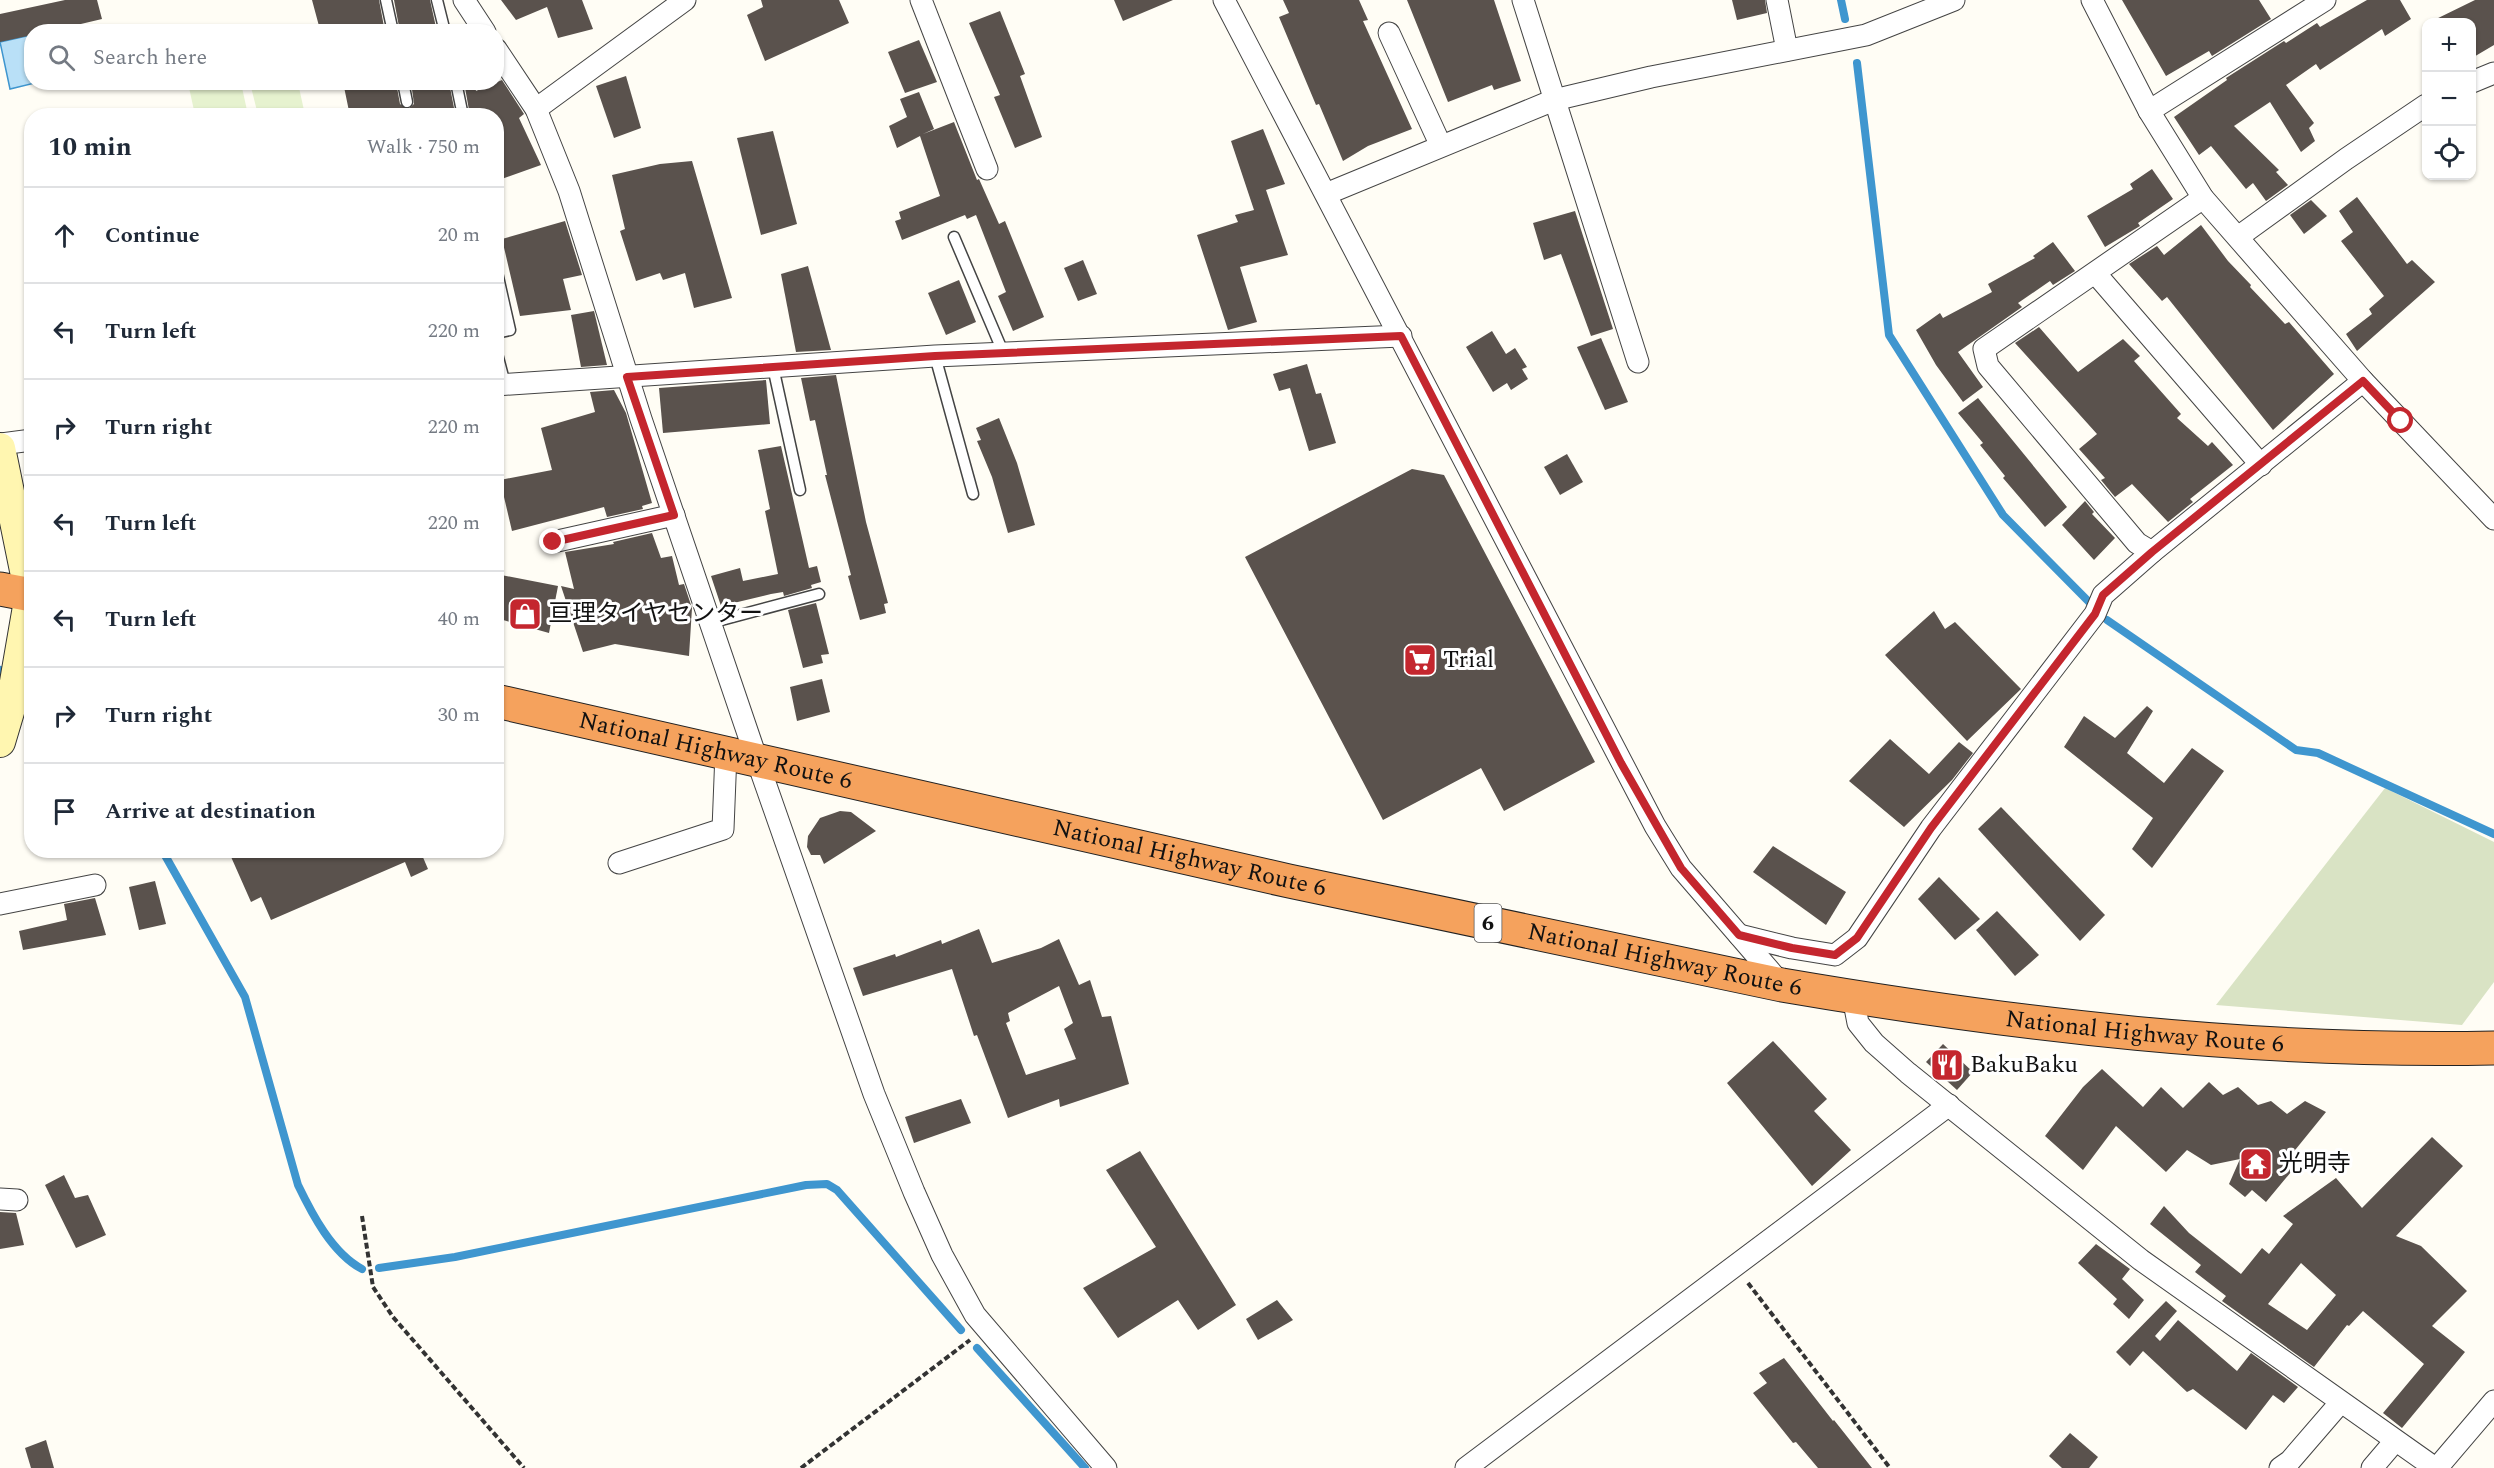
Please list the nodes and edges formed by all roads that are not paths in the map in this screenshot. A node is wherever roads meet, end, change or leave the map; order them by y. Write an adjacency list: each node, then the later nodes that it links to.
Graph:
1 (386, 0): 12 (lane)
2 (437, 0): 13 (lane)
3 (464, 0): 14 (street)
4 (685, 0): 25 (street)
5 (921, 0): 29 (street)
6 (1224, 0): 30 (street)
7 (1523, 0): 22 (street)
8 (1777, 0): 16 (street)
9 (1954, 0): 16 (street)
10 (2092, 0): 27 (street)
11 (2325, 0): 27 (street)
12 (391, 24)
13 (443, 24)
14 (480, 24)
15 (1389, 33): 28 (street)
16 (1787, 50): 22 (street)
17 (504, 61): 25 (street)
18 (2494, 73): 19 (street)
19 (2476, 80)
20 (405, 90): 23 (lane)
21 (458, 90): 24 (lane)
22 (1554, 100): 28 (street); 40 (street)
23 (408, 102)
24 (461, 108)
25 (536, 108): 42 (street)
26 (2422, 108): 33 (street)
27 (2150, 111): 31 (street)
28 (1441, 146): 30 (street)
29 (987, 169)
30 (1326, 194): 37 (street)
31 (2203, 198): 33 (street); 34 (street)
32 (954, 237): 38 (lane)
33 (2238, 237): 43 (street)
34 (2096, 274): 47 (street); 53 (street)
35 (504, 303): 36 (lane)
36 (504, 331)
37 (1401, 336): 38 (street); 63 (street)
38 (1003, 352): 39 (street)
39 (935, 356): 41 (street); 49 (lane)
40 (1638, 362)
41 (773, 368): 42 (street); 48 (lane)
42 (627, 377): 44 (street); 50 (street)
43 (2363, 381): 47 (street); 51 (street)
44 (504, 384)
45 (24, 442): 46 (street)
46 (0, 446): 54 (street)
47 (2261, 465): 53 (street)
48 (800, 490)
49 (972, 494)
50 (674, 515): 52 (street); 56 (street)
51 (2494, 519)
52 (553, 542)
53 (2152, 552): 63 (street)
54 (20, 593): 58 (street)
55 (819, 594): 56 (lane)
56 (710, 623): 59 (street)
57 (504, 703): 59 (highway, National Highway Route 6 / 6)
58 (0, 742)
59 (742, 756): 60 (street); 64 (highway, National Highway Route 6 / 6); 71 (street)
60 (619, 863)
61 (94, 885): 62 (street)
62 (0, 904)
63 (1739, 935): 64 (street)
64 (1782, 985): 65 (highway, National Highway Route 6 / 6)
65 (1853, 997): 66 (highway, National Highway Route 6 / 6); 67 (street)
66 (2494, 1048)
67 (1948, 1105): 69 (street); 72 (street)
68 (2494, 1401): 75 (street)
69 (2340, 1402): 70 (street); 73 (street)
70 (2395, 1441): 74 (street); 75 (street)
71 (1106, 1468)
72 (1466, 1468)
73 (2280, 1468)
74 (2372, 1468)
75 (2436, 1468)

